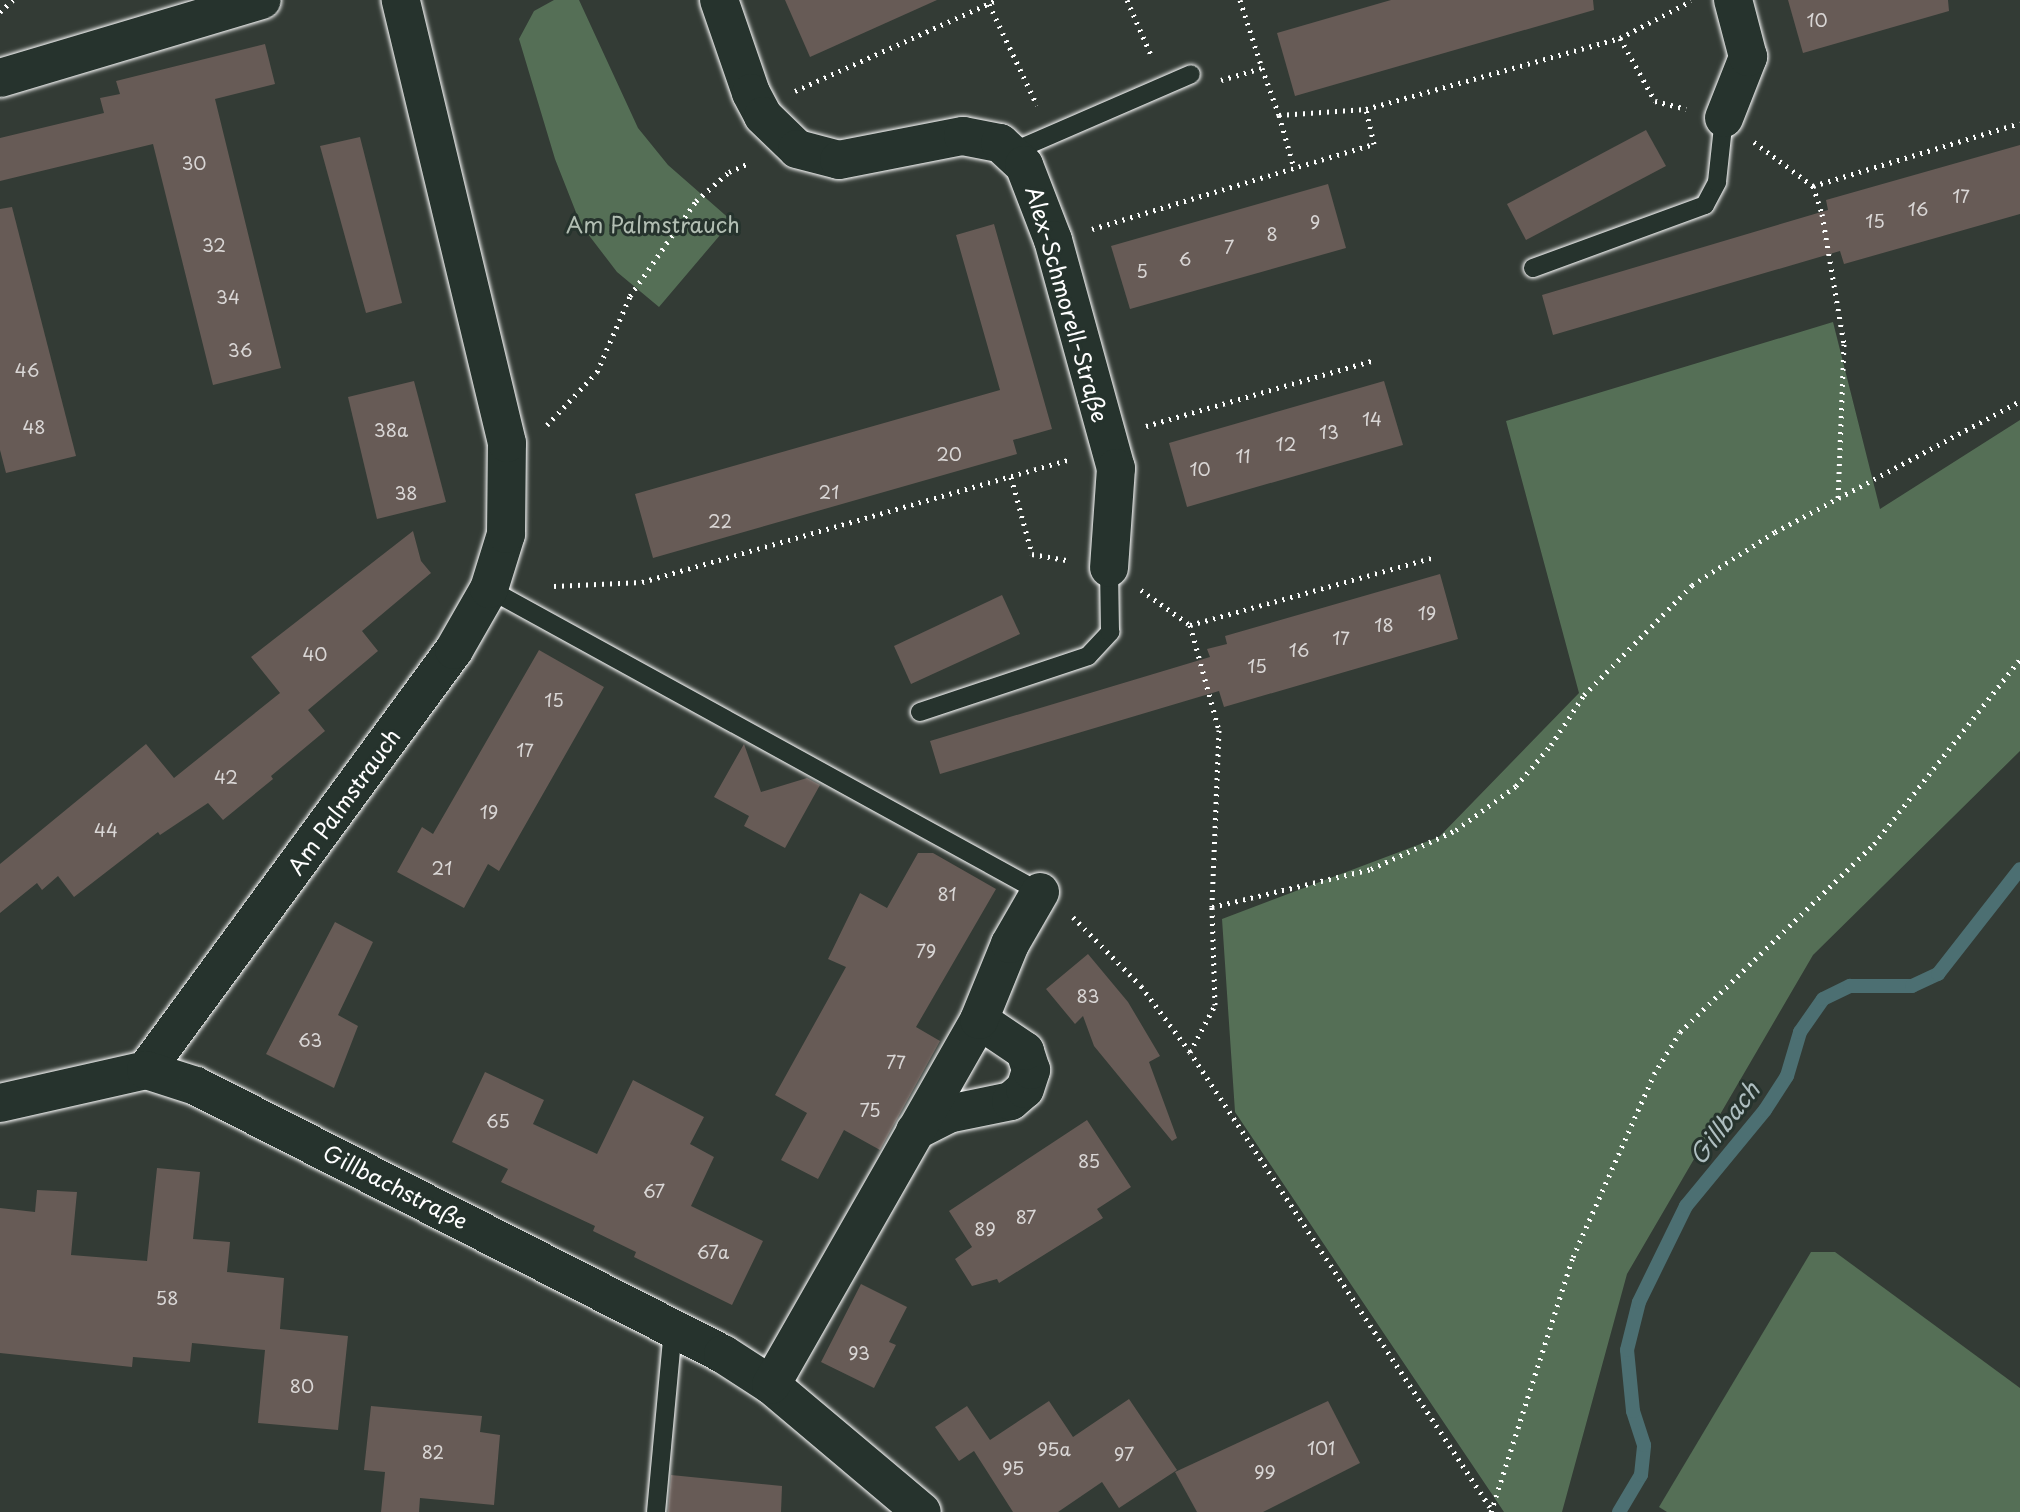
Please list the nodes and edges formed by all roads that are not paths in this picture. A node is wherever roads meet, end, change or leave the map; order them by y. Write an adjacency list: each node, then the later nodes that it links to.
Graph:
1 (262, 0): 6 (street)
2 (401, 0): 11 (street, Am Palmstrauch)
3 (719, 0): 8 (street)
4 (1733, 0): 7 (street)
5 (1191, 74): 8 (lane)
6 (0, 78)
7 (1724, 118): 9 (lane)
8 (1012, 152): 10 (street, Alex-Schmorell-Straße)
9 (1533, 268)
10 (1109, 568): 12 (lane)
11 (489, 589): 13 (lane); 15 (street, Am Palmstrauch)
12 (920, 712)
13 (1040, 892): 14 (street)
14 (979, 1020): 17 (street); 17 (street)
15 (146, 1070): 16 (street); 18 (street, Gillbachstraße)
16 (0, 1103)
17 (915, 1131): 19 (street)
18 (673, 1329): 19 (street, Gillbachstraße); 20 (lane)
19 (771, 1385): 21 (street, Gillbachstraße)
20 (656, 1512)
21 (922, 1512)

